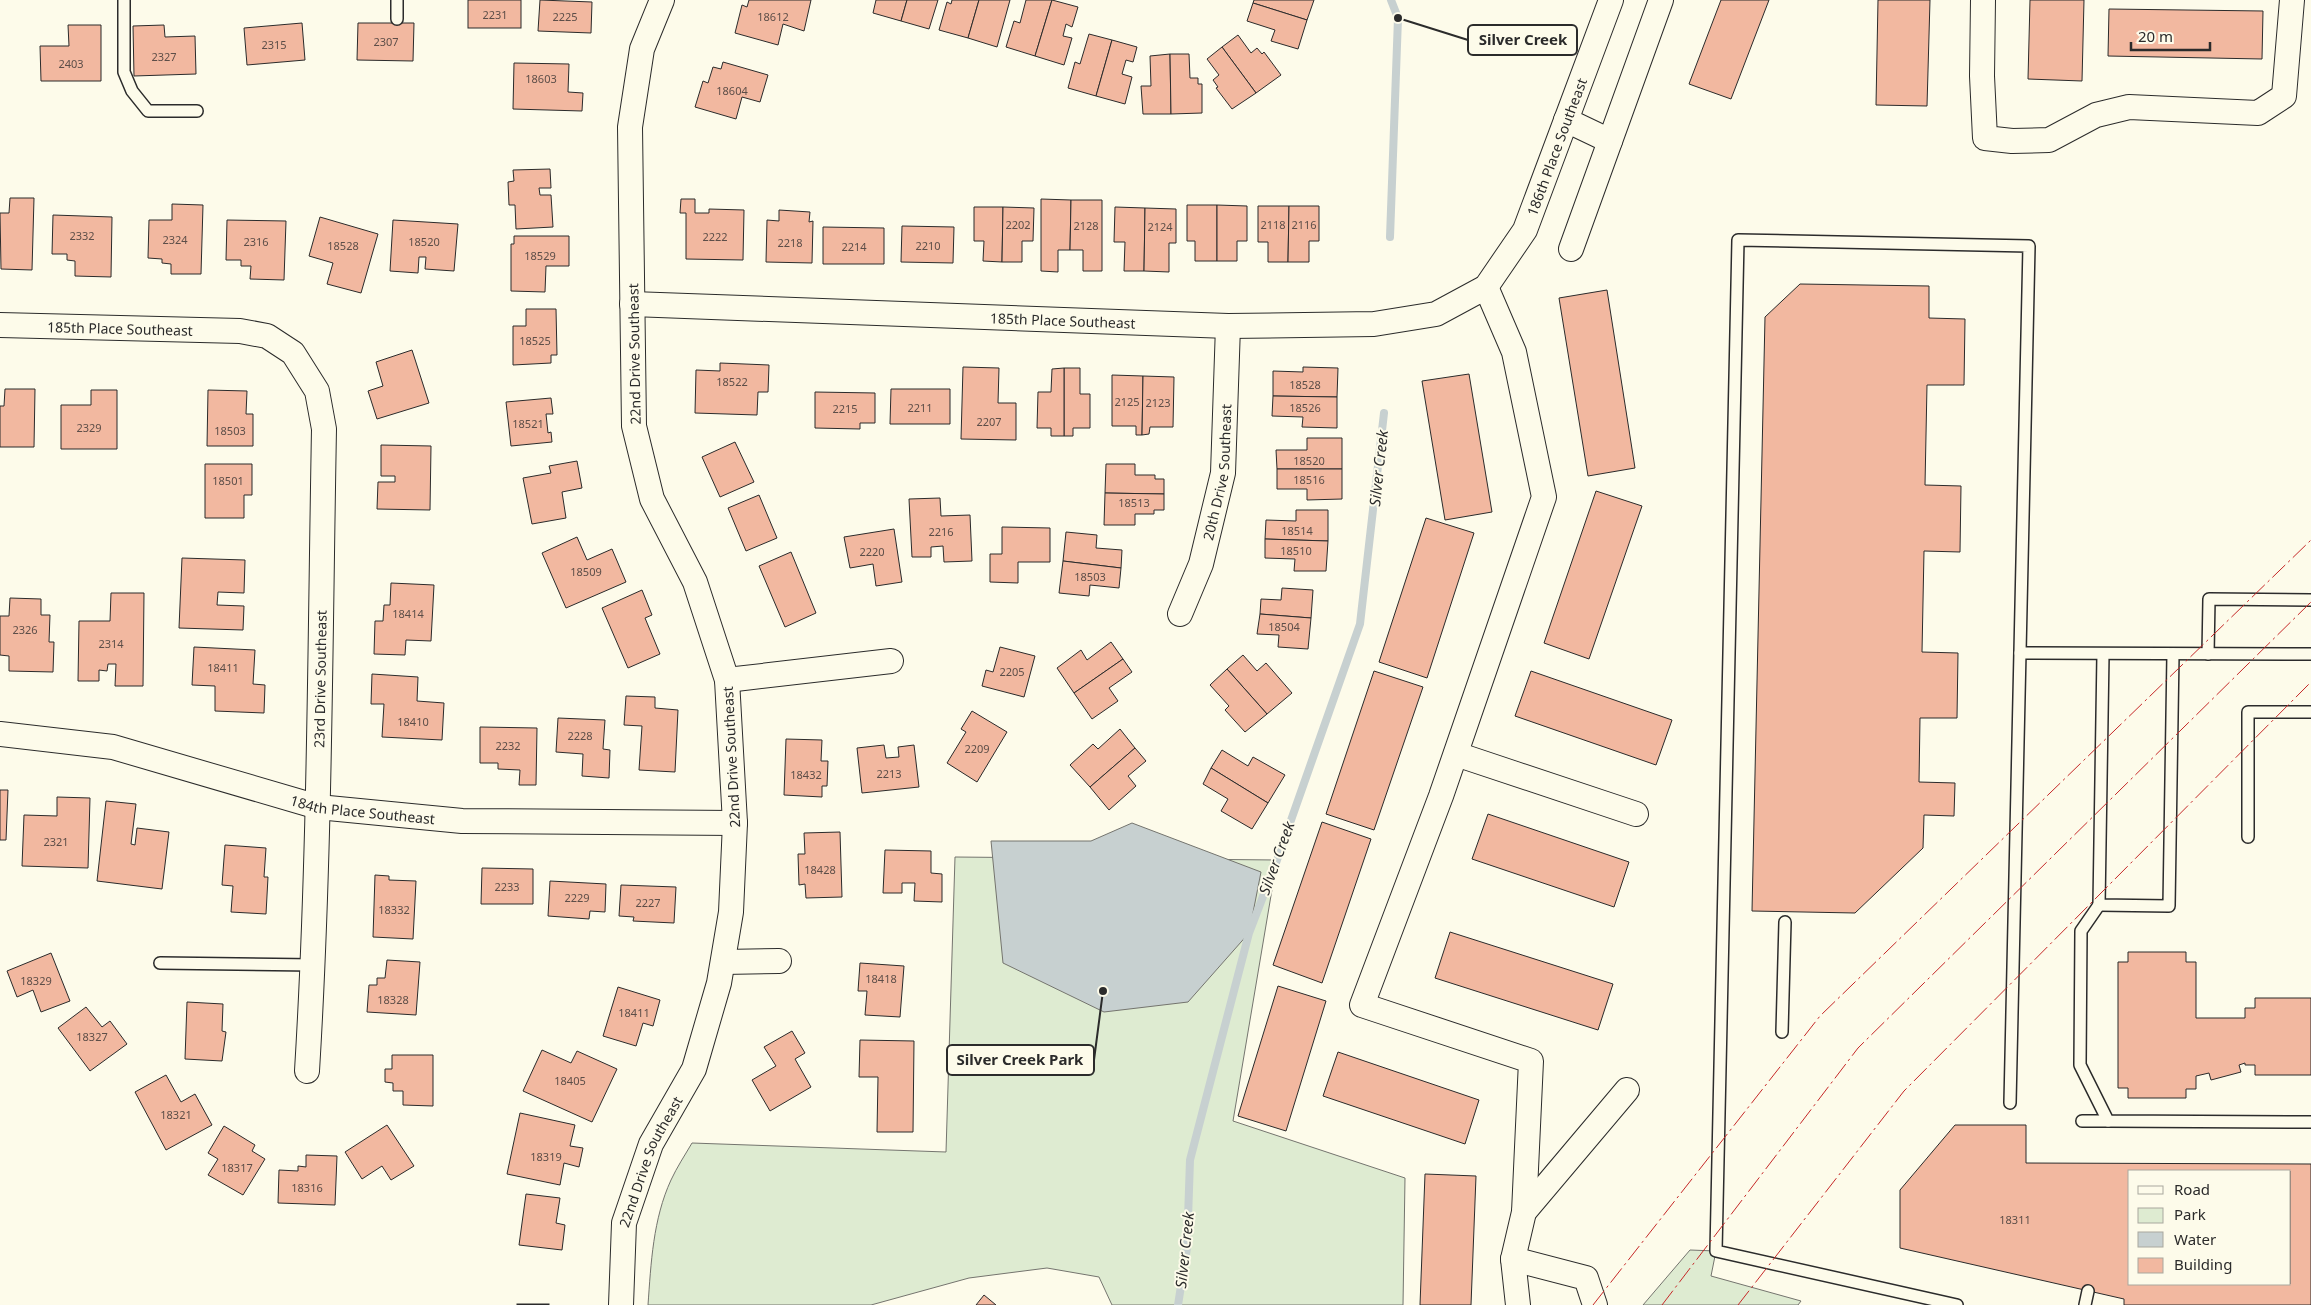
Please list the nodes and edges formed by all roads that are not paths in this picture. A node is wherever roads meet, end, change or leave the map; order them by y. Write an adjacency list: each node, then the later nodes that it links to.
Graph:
1 (124, 0): 9 (lane)
2 (396, 0): 8 (lane)
3 (662, 0): 14 (street, 22nd Drive Southeast)
4 (1611, 0): 10 (street, 186th Place Southeast)
5 (1661, 0): 11 (street)
6 (1983, 0): 7 (street)
7 (2298, 4)
8 (397, 19)
9 (197, 111)
10 (1566, 120): 11 (street); 13 (street, 186th Place Southeast)
11 (1610, 141): 12 (street)
12 (1571, 248)
13 (1486, 287): 16 (street, 185th Place Southeast); 29 (street)
14 (632, 304): 16 (street, 185th Place Southeast); 26 (street, 22nd Drive Southeast)
15 (0, 325): 17 (street, 185th Place Southeast)
16 (1228, 326): 19 (street, 20th Drive Southeast)
17 (240, 331): 30 (street, 23rd Drive Southeast)
18 (2311, 600): 23 (lane)
19 (1180, 614)
20 (2020, 653): 21 (lane); 43 (lane); 53 (lane)
21 (2103, 654): 22 (lane); 34 (lane)
22 (2173, 654): 23 (lane); 34 (lane)
23 (2208, 654): 24 (lane)
24 (2311, 654)
25 (891, 660): 26 (street)
26 (727, 680): 32 (street, 22nd Drive Southeast)
27 (2311, 712): 33 (lane)
28 (0, 734): 30 (street, 184th Place Southeast)
29 (1456, 754): 31 (street); 47 (street)
30 (318, 807): 32 (street, 184th Place Southeast); 39 (street, 23rd Drive Southeast)
31 (1636, 814)
32 (735, 823): 37 (street, 22nd Drive Southeast)
33 (2248, 837)
34 (2099, 905): 45 (lane)
35 (1785, 922): 40 (lane)
36 (779, 961): 37 (street)
37 (723, 962): 50 (street, 22nd Drive Southeast)
38 (160, 963): 39 (lane)
39 (314, 965): 41 (street, 23rd Drive Southeast)
40 (1782, 1032)
41 (307, 1071)
42 (1627, 1090): 47 (street)
43 (2010, 1103)
44 (2082, 1121): 45 (lane)
45 (2108, 1121): 46 (lane)
46 (2311, 1122)
47 (1524, 1212): 48 (street)
48 (1513, 1259): 51 (street); 52 (street)
49 (2088, 1291): 54 (lane)
50 (621, 1305)
51 (1518, 1305)
52 (1594, 1305)
53 (1957, 1305)
54 (2085, 1305)

